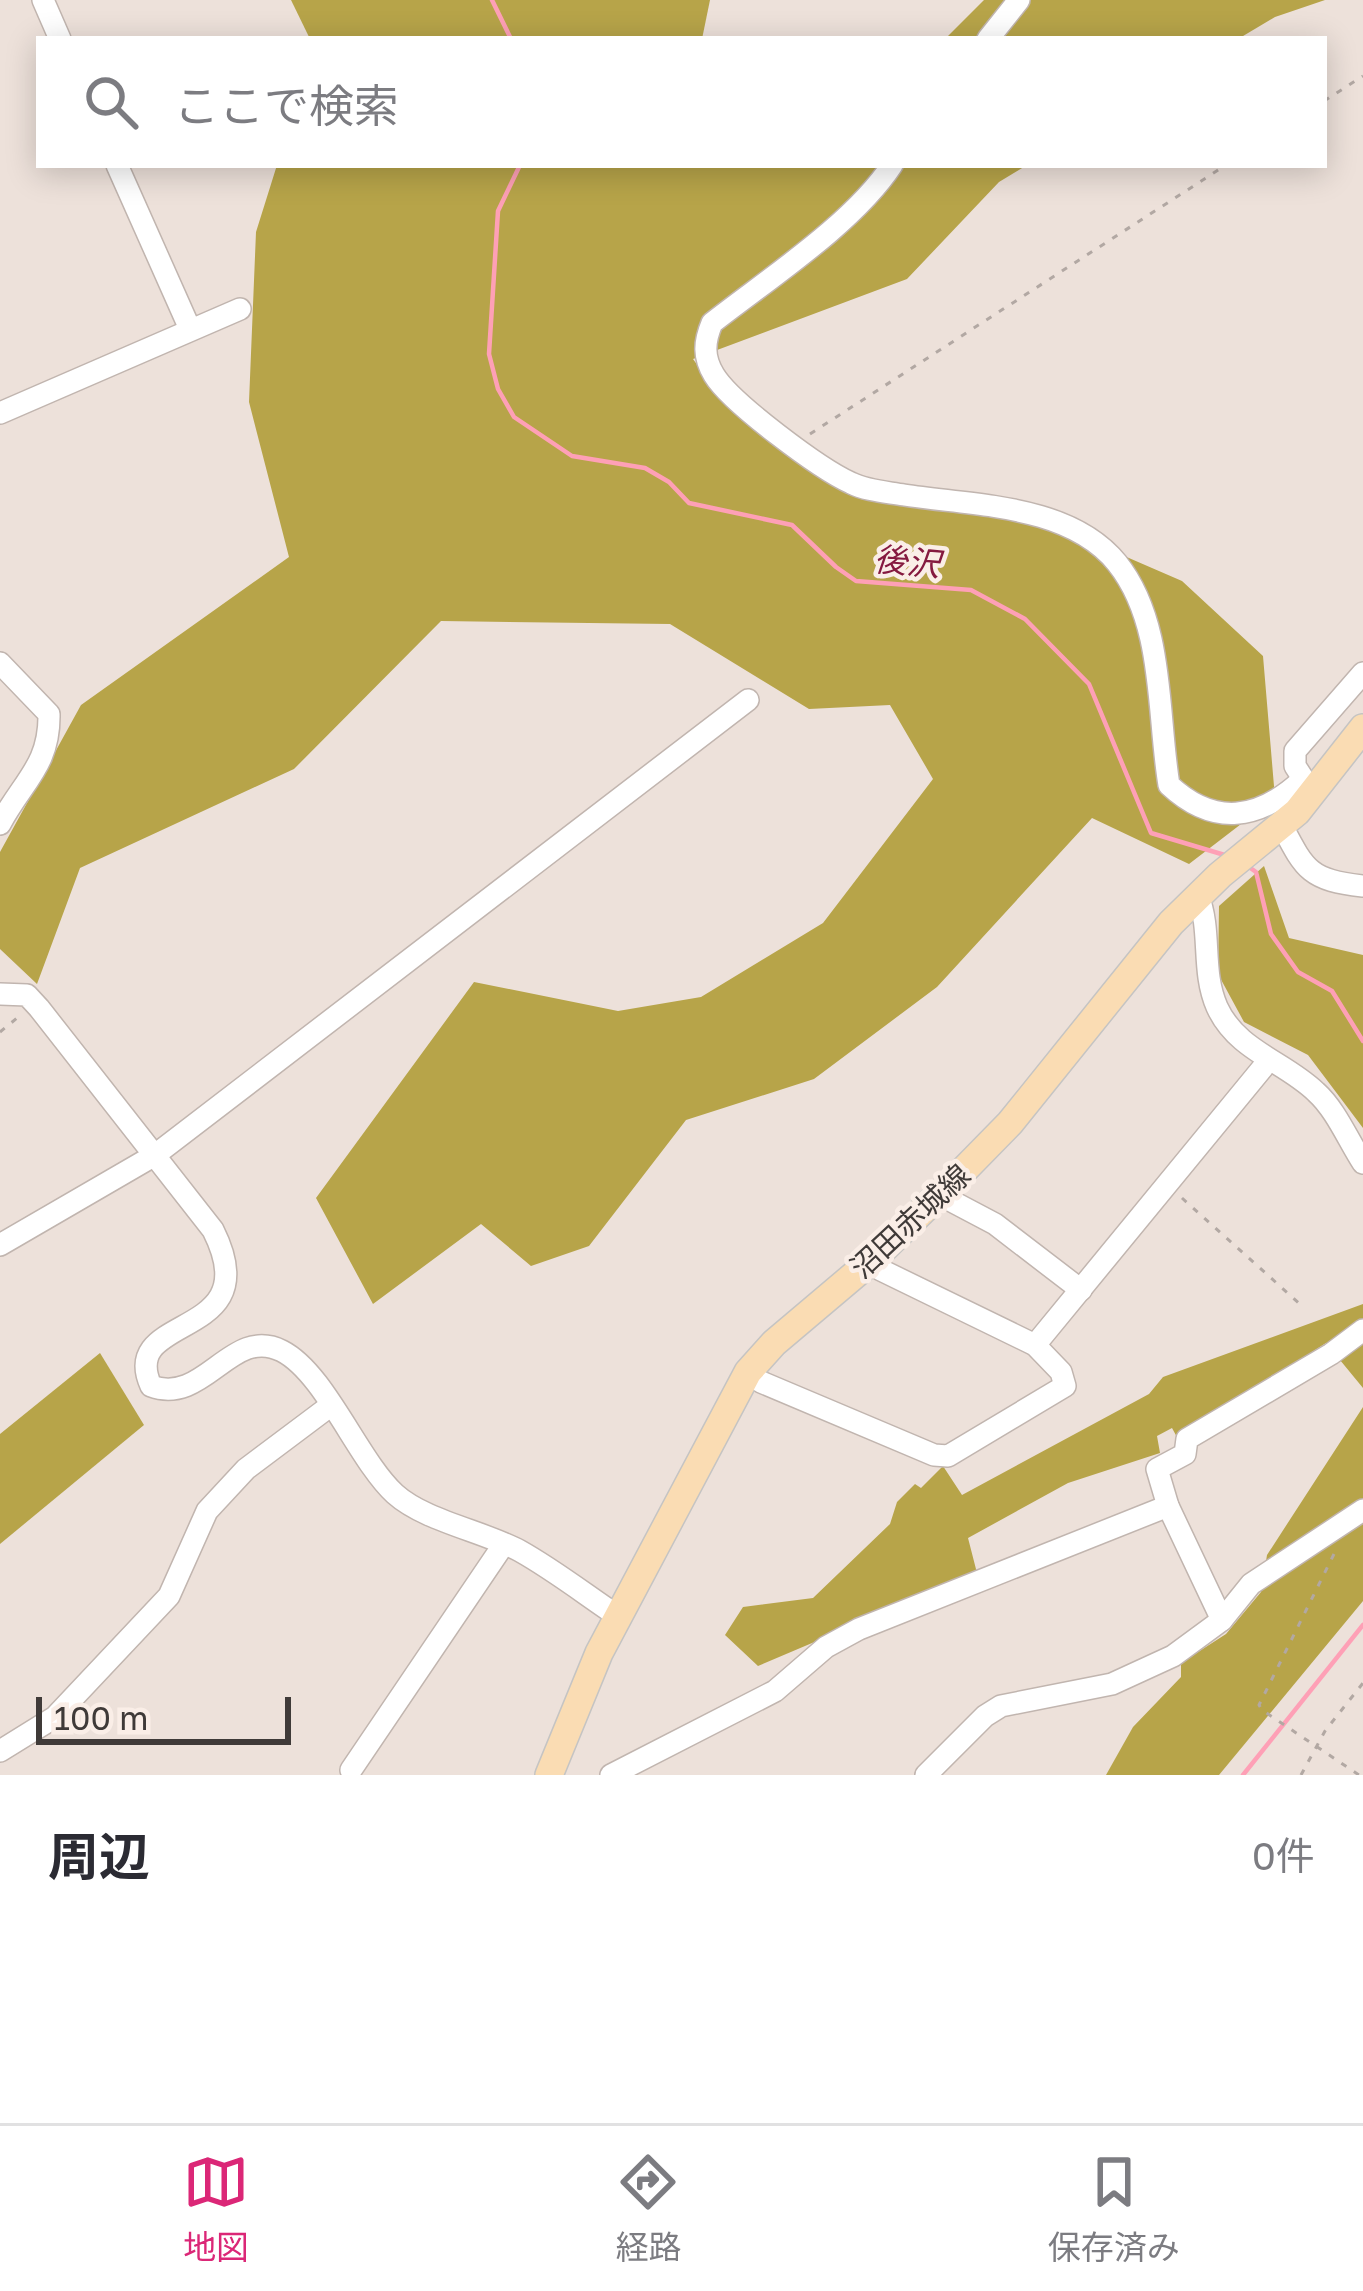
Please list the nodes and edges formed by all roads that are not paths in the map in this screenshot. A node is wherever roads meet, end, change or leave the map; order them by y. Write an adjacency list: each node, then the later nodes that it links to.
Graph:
1 (43, 0): 3 (street)
2 (1019, 0): 4 (street)
3 (59, 36)
4 (990, 36)
5 (118, 168): 8 (street)
6 (890, 168): 14 (street)
7 (240, 309): 8 (street)
8 (190, 329): 9 (street)
9 (0, 413)
10 (0, 663): 15 (street)
11 (1363, 673): 14 (street)
12 (748, 700): 21 (street)
13 (1363, 728): 14 (main road, 沼田赤城線)
14 (1308, 787): 16 (main road, 沼田赤城線)
15 (0, 824)
16 (1272, 831): 17 (street); 18 (main road, 沼田赤城線)
17 (1363, 886)
18 (1198, 896): 20 (street); 23 (main road, 沼田赤城線)
19 (0, 994): 21 (street)
20 (1269, 1060): 22 (street); 26 (street)
21 (155, 1155): 24 (street); 30 (street)
22 (1363, 1162)
23 (940, 1195): 25 (main road, 沼田赤城線); 26 (street)
24 (0, 1246)
25 (871, 1261): 28 (street); 29 (main road, 沼田赤城線)
26 (1081, 1290): 28 (street)
27 (1363, 1330): 31 (street)
28 (1036, 1345): 29 (street)
29 (748, 1372): 34 (main road, 沼田赤城線)
30 (330, 1406): 33 (street); 36 (street)
31 (1168, 1506): 35 (street); 39 (street)
32 (1363, 1510): 35 (street)
33 (504, 1544): 34 (street); 37 (street)
34 (619, 1617): 38 (main road, 沼田赤城線)
35 (1222, 1620): 40 (street)
36 (0, 1751)
37 (351, 1770)
38 (549, 1775)
39 (611, 1775)
40 (926, 1775)

